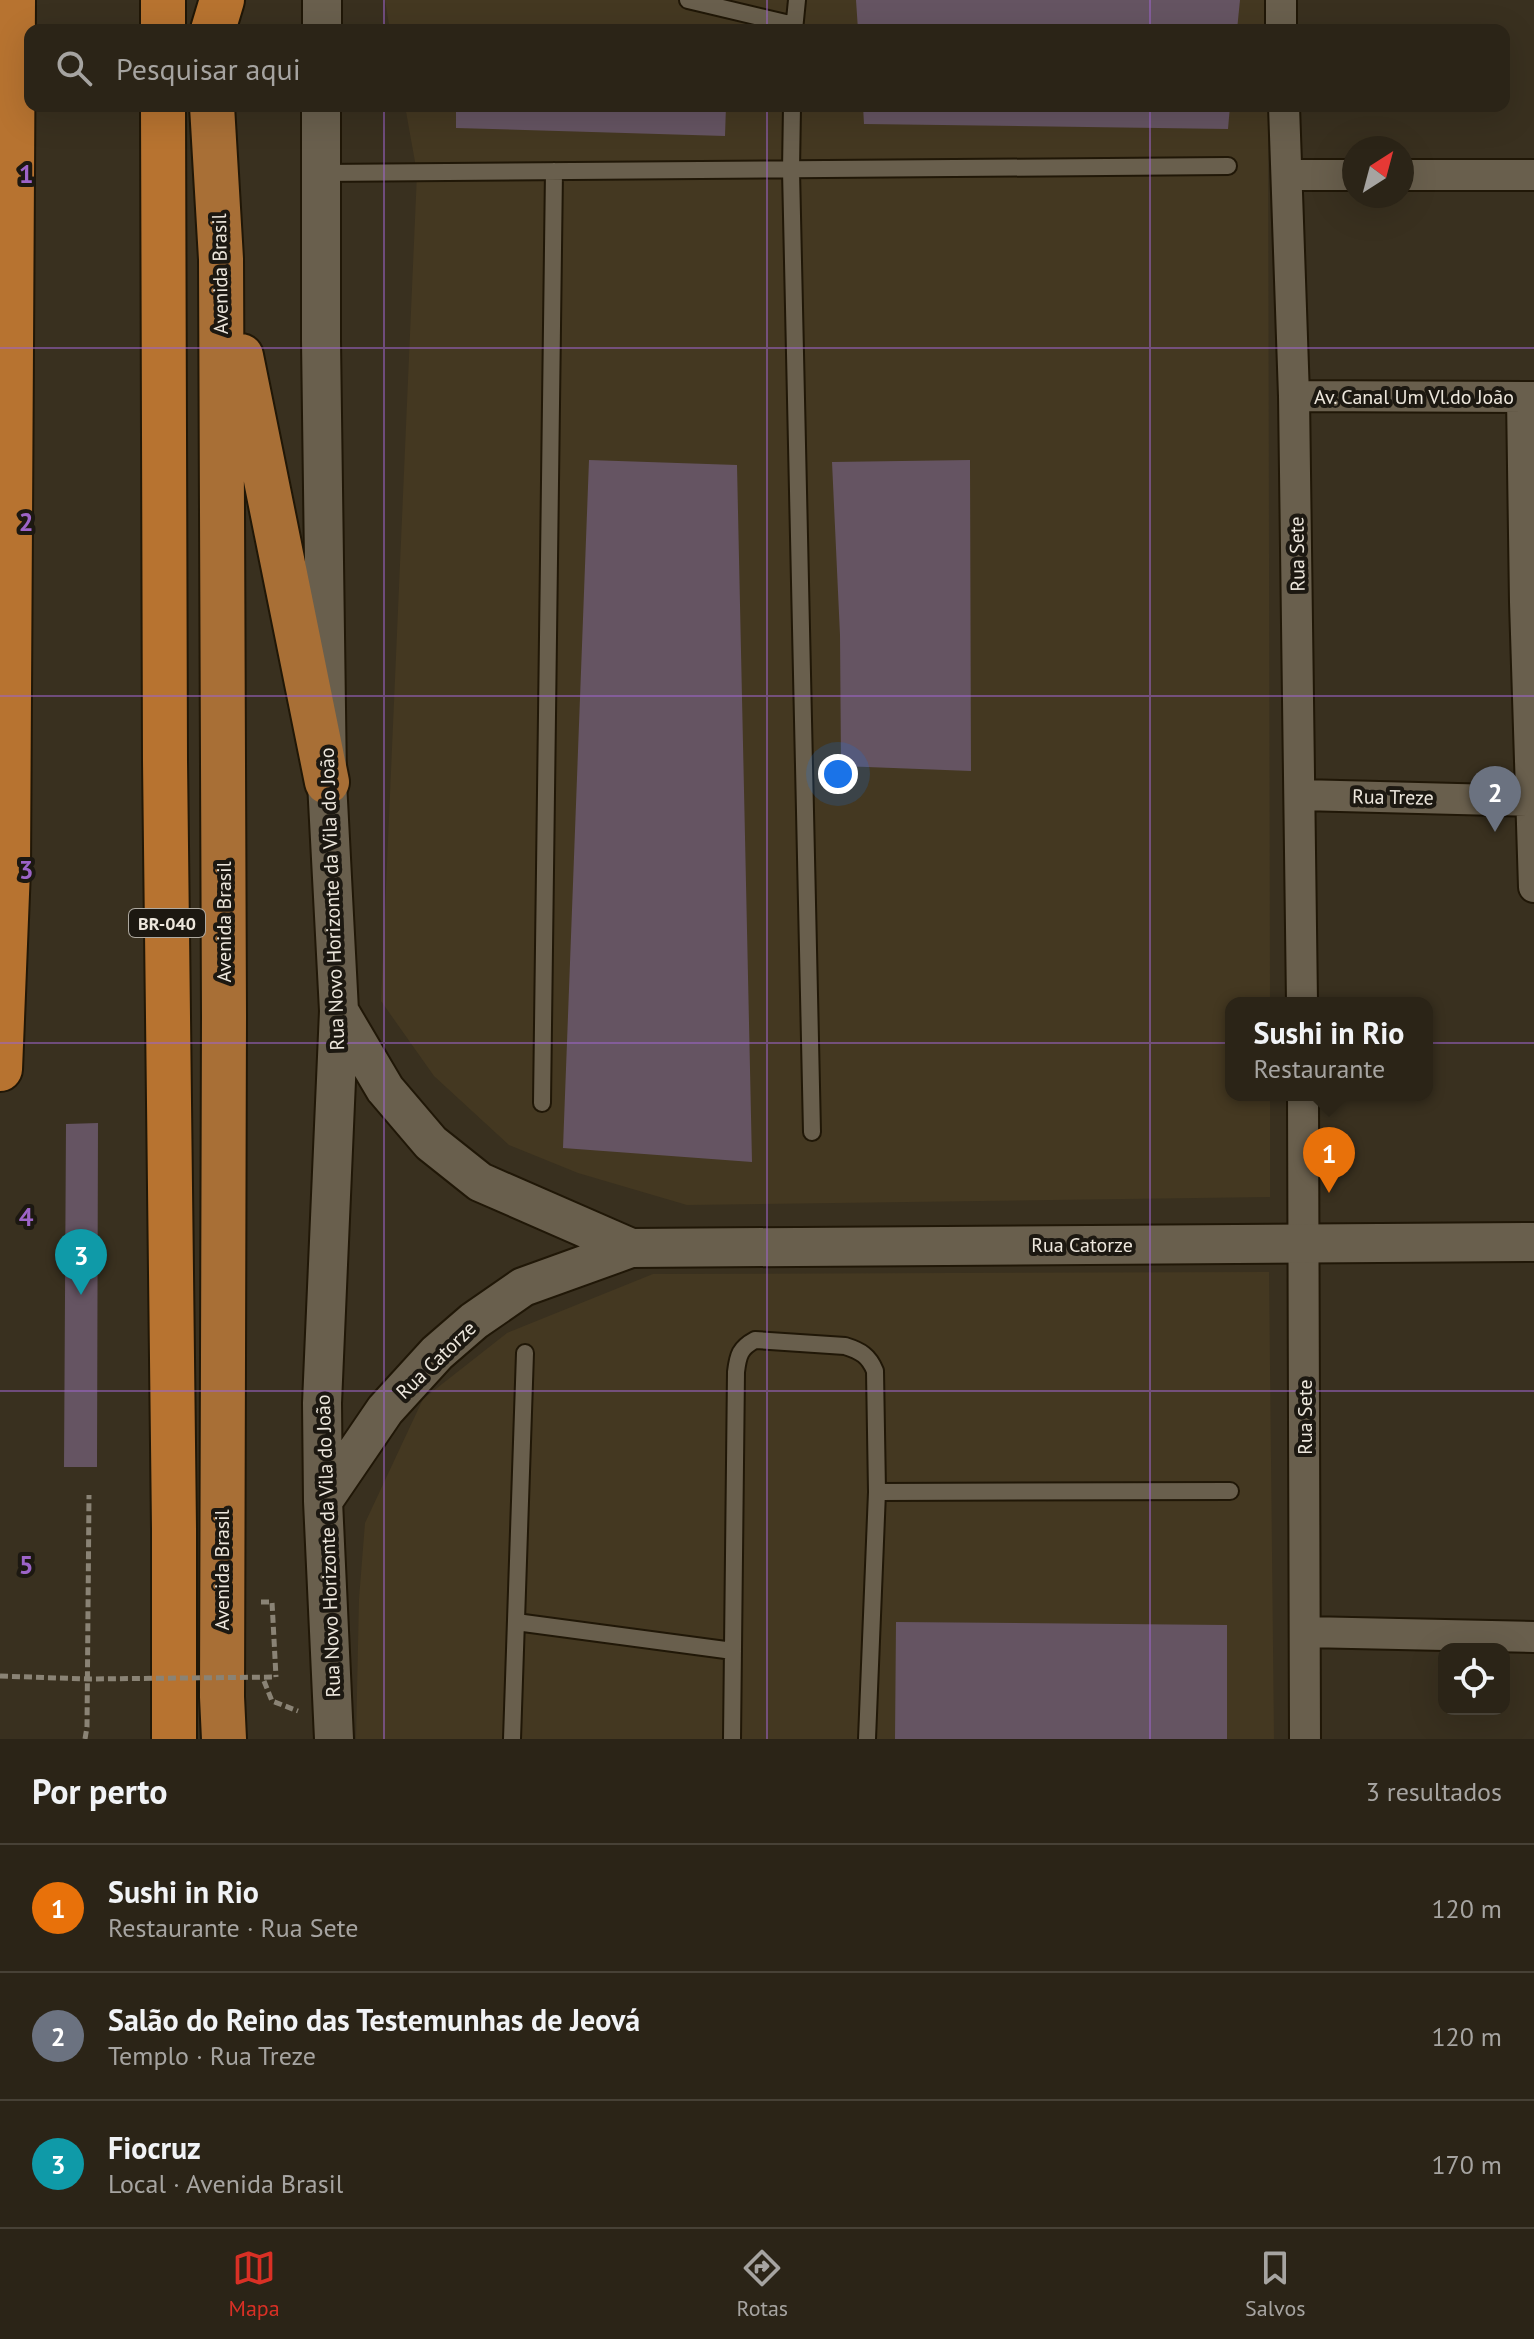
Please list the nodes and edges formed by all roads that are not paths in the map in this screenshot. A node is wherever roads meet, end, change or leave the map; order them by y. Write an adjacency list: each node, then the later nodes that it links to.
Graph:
1 (13, 0): 39 (highway)
2 (163, 0): 9 (highway)
3 (210, 0): 10 (highway)
4 (222, 0): 11 (highway)
5 (322, 0): 12 (street)
6 (688, 0): 13 (lane)
7 (797, 0): 14 (lane)
8 (1281, 0): 15 (street)
9 (163, 24)
10 (211, 24)
11 (213, 24)
12 (322, 24)
13 (779, 24)
14 (794, 24)
15 (1281, 24)
16 (163, 112): 55 (highway, BR-040)
17 (212, 112): 29 (highway, Avenida Brasil)
18 (321, 112): 24 (street, Rua Novo Horizonte da Vila do João)
19 (792, 112): 22 (lane)
20 (1284, 112): 25 (street, Rua Sete)
21 (1228, 166): 22 (lane)
22 (791, 170): 23 (lane); 42 (lane)
23 (554, 171): 24 (lane); 41 (lane)
24 (320, 173): 33 (street, Rua Novo Horizonte da Vila do João)
25 (1287, 175): 26 (street); 30 (street, Rua Sete)
26 (1342, 175)
27 (1414, 175): 28 (street)
28 (1534, 175)
29 (221, 259): 33 (highway); 56 (highway, Avenida Brasil)
30 (1294, 396): 31 (street, Av. Canal Um Vl.do João); 34 (street, Rua Sete)
31 (1528, 397): 32 (street)
32 (1530, 602): 35 (street)
33 (327, 782): 38 (street, Rua Novo Horizonte da Vila do João)
34 (1301, 795): 35 (street, Rua Treze); 37 (street, Rua Sete)
35 (1533, 801): 36 (street)
36 (1534, 887)
37 (1302, 997)
38 (339, 1011): 45 (street, Rua Catorze); 49 (street, Rua Novo Horizonte da Vila do João)
39 (0, 1069)
40 (1303, 1101): 44 (street, Rua Sete)
41 (542, 1103)
42 (812, 1132)
43 (1534, 1242): 44 (street, Rua Catorze)
44 (1304, 1244): 45 (street, Rua Catorze); 51 (street, Rua Sete)
45 (631, 1248): 49 (street, Rua Catorze)
46 (525, 1353): 50 (lane)
47 (1230, 1491): 48 (lane)
48 (877, 1492): 53 (lane); 59 (lane)
49 (323, 1501): 54 (street, Rua Novo Horizonte da Vila do João)
50 (516, 1622): 53 (lane); 57 (lane)
51 (1306, 1632): 52 (street); 60 (street, Rua Sete)
52 (1534, 1637)
53 (733, 1651): 58 (lane)
54 (334, 1728)
55 (174, 1739)
56 (224, 1739)
57 (512, 1739)
58 (732, 1739)
59 (867, 1739)
60 (1305, 1739)

